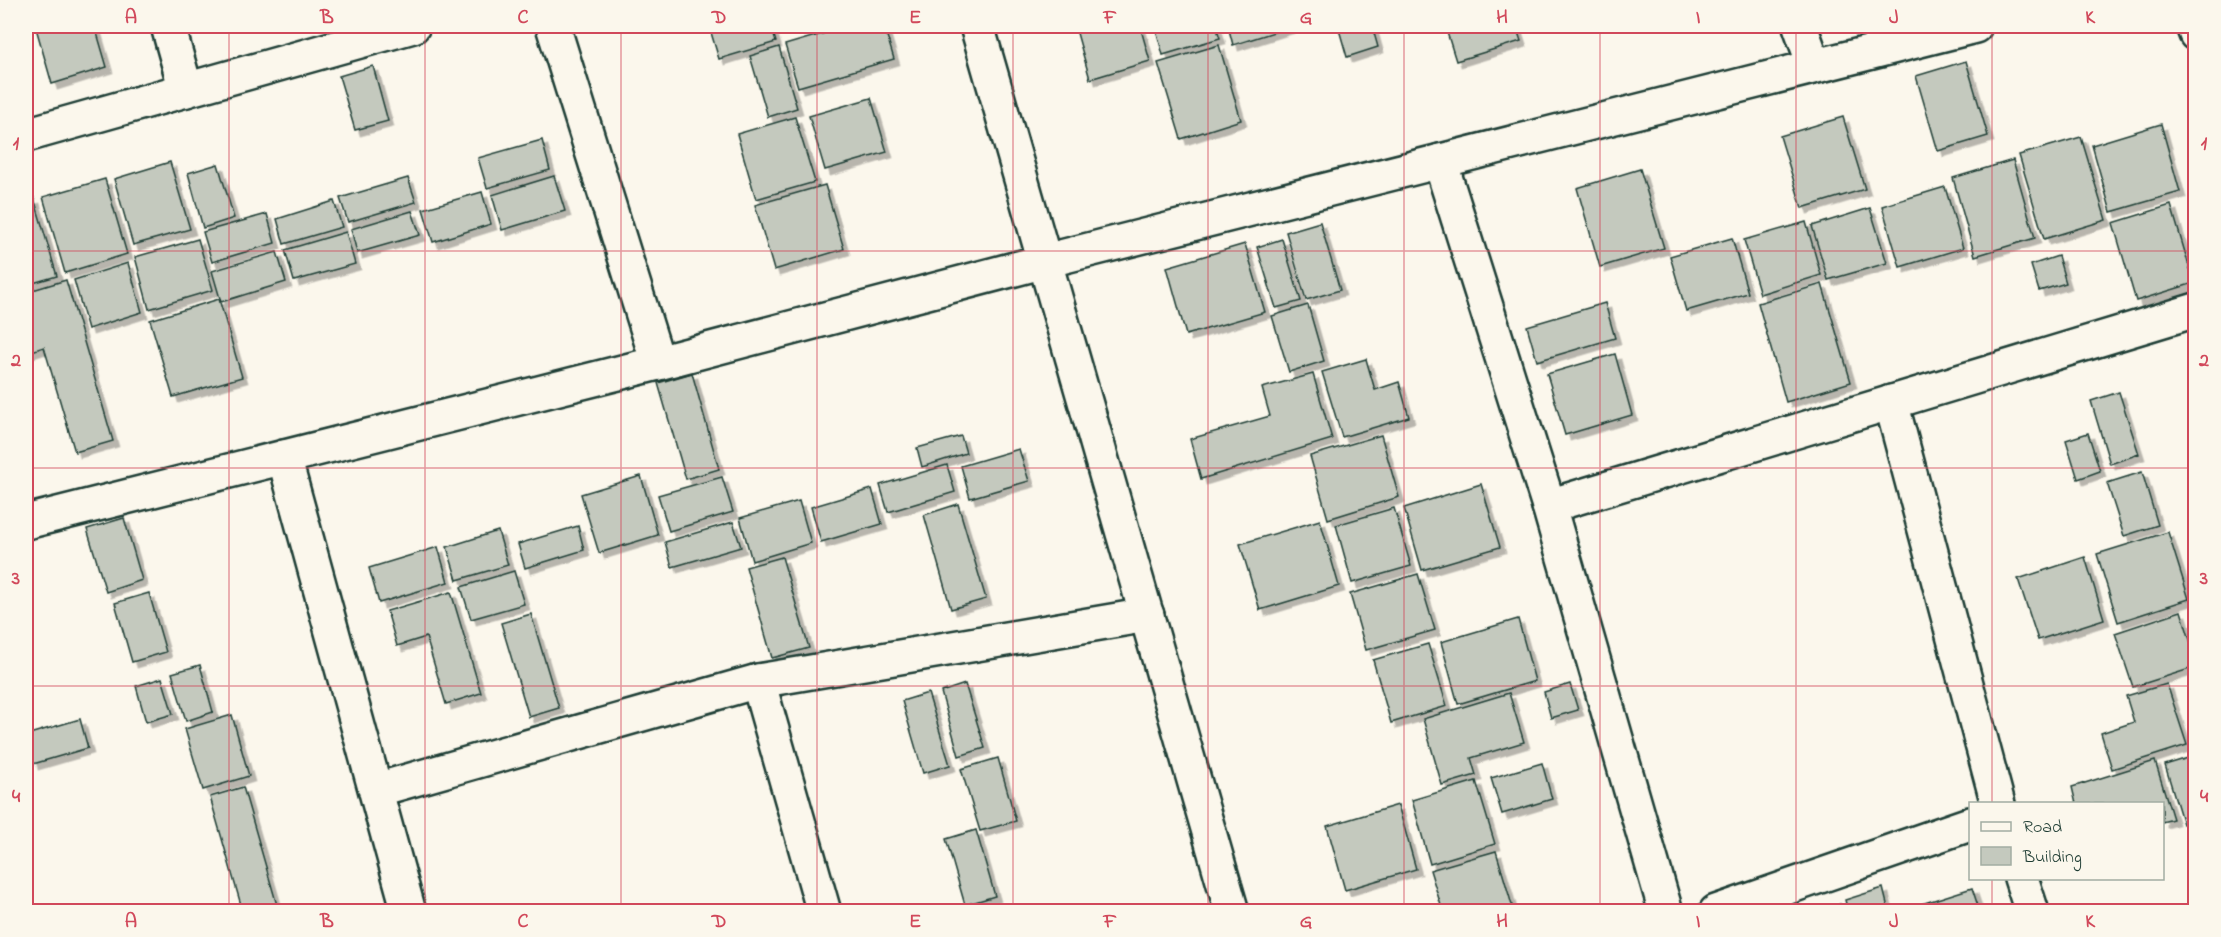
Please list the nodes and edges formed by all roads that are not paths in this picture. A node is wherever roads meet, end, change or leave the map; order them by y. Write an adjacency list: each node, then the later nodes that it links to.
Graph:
1 (168, 26): 10 (street)
2 (413, 26): 10 (street)
3 (553, 26): 15 (street)
4 (977, 26): 13 (street)
5 (1800, 26): 9 (street)
6 (1975, 26): 9 (street)
7 (2193, 26): 8 (street)
8 (2196, 33)
9 (1814, 65): 12 (street)
10 (186, 90): 11 (street)
11 (26, 135)
12 (1440, 161): 13 (street); 18 (street)
13 (1045, 261): 15 (street); 20 (street)
14 (2196, 309): 16 (street)
15 (658, 363): 17 (street)
16 (1891, 402): 18 (street); 23 (street)
17 (284, 457): 19 (street); 22 (street)
18 (1549, 506): 29 (street)
19 (26, 522)
20 (1146, 615): 21 (street); 28 (street)
21 (758, 681): 22 (street); 27 (street)
22 (376, 790): 26 (street)
23 (1997, 802)
24 (1969, 825): 30 (street)
25 (2021, 880): 31 (street)
26 (409, 912)
27 (824, 912)
28 (1232, 912)
29 (1666, 912)
30 (1716, 912)
31 (2032, 912)

